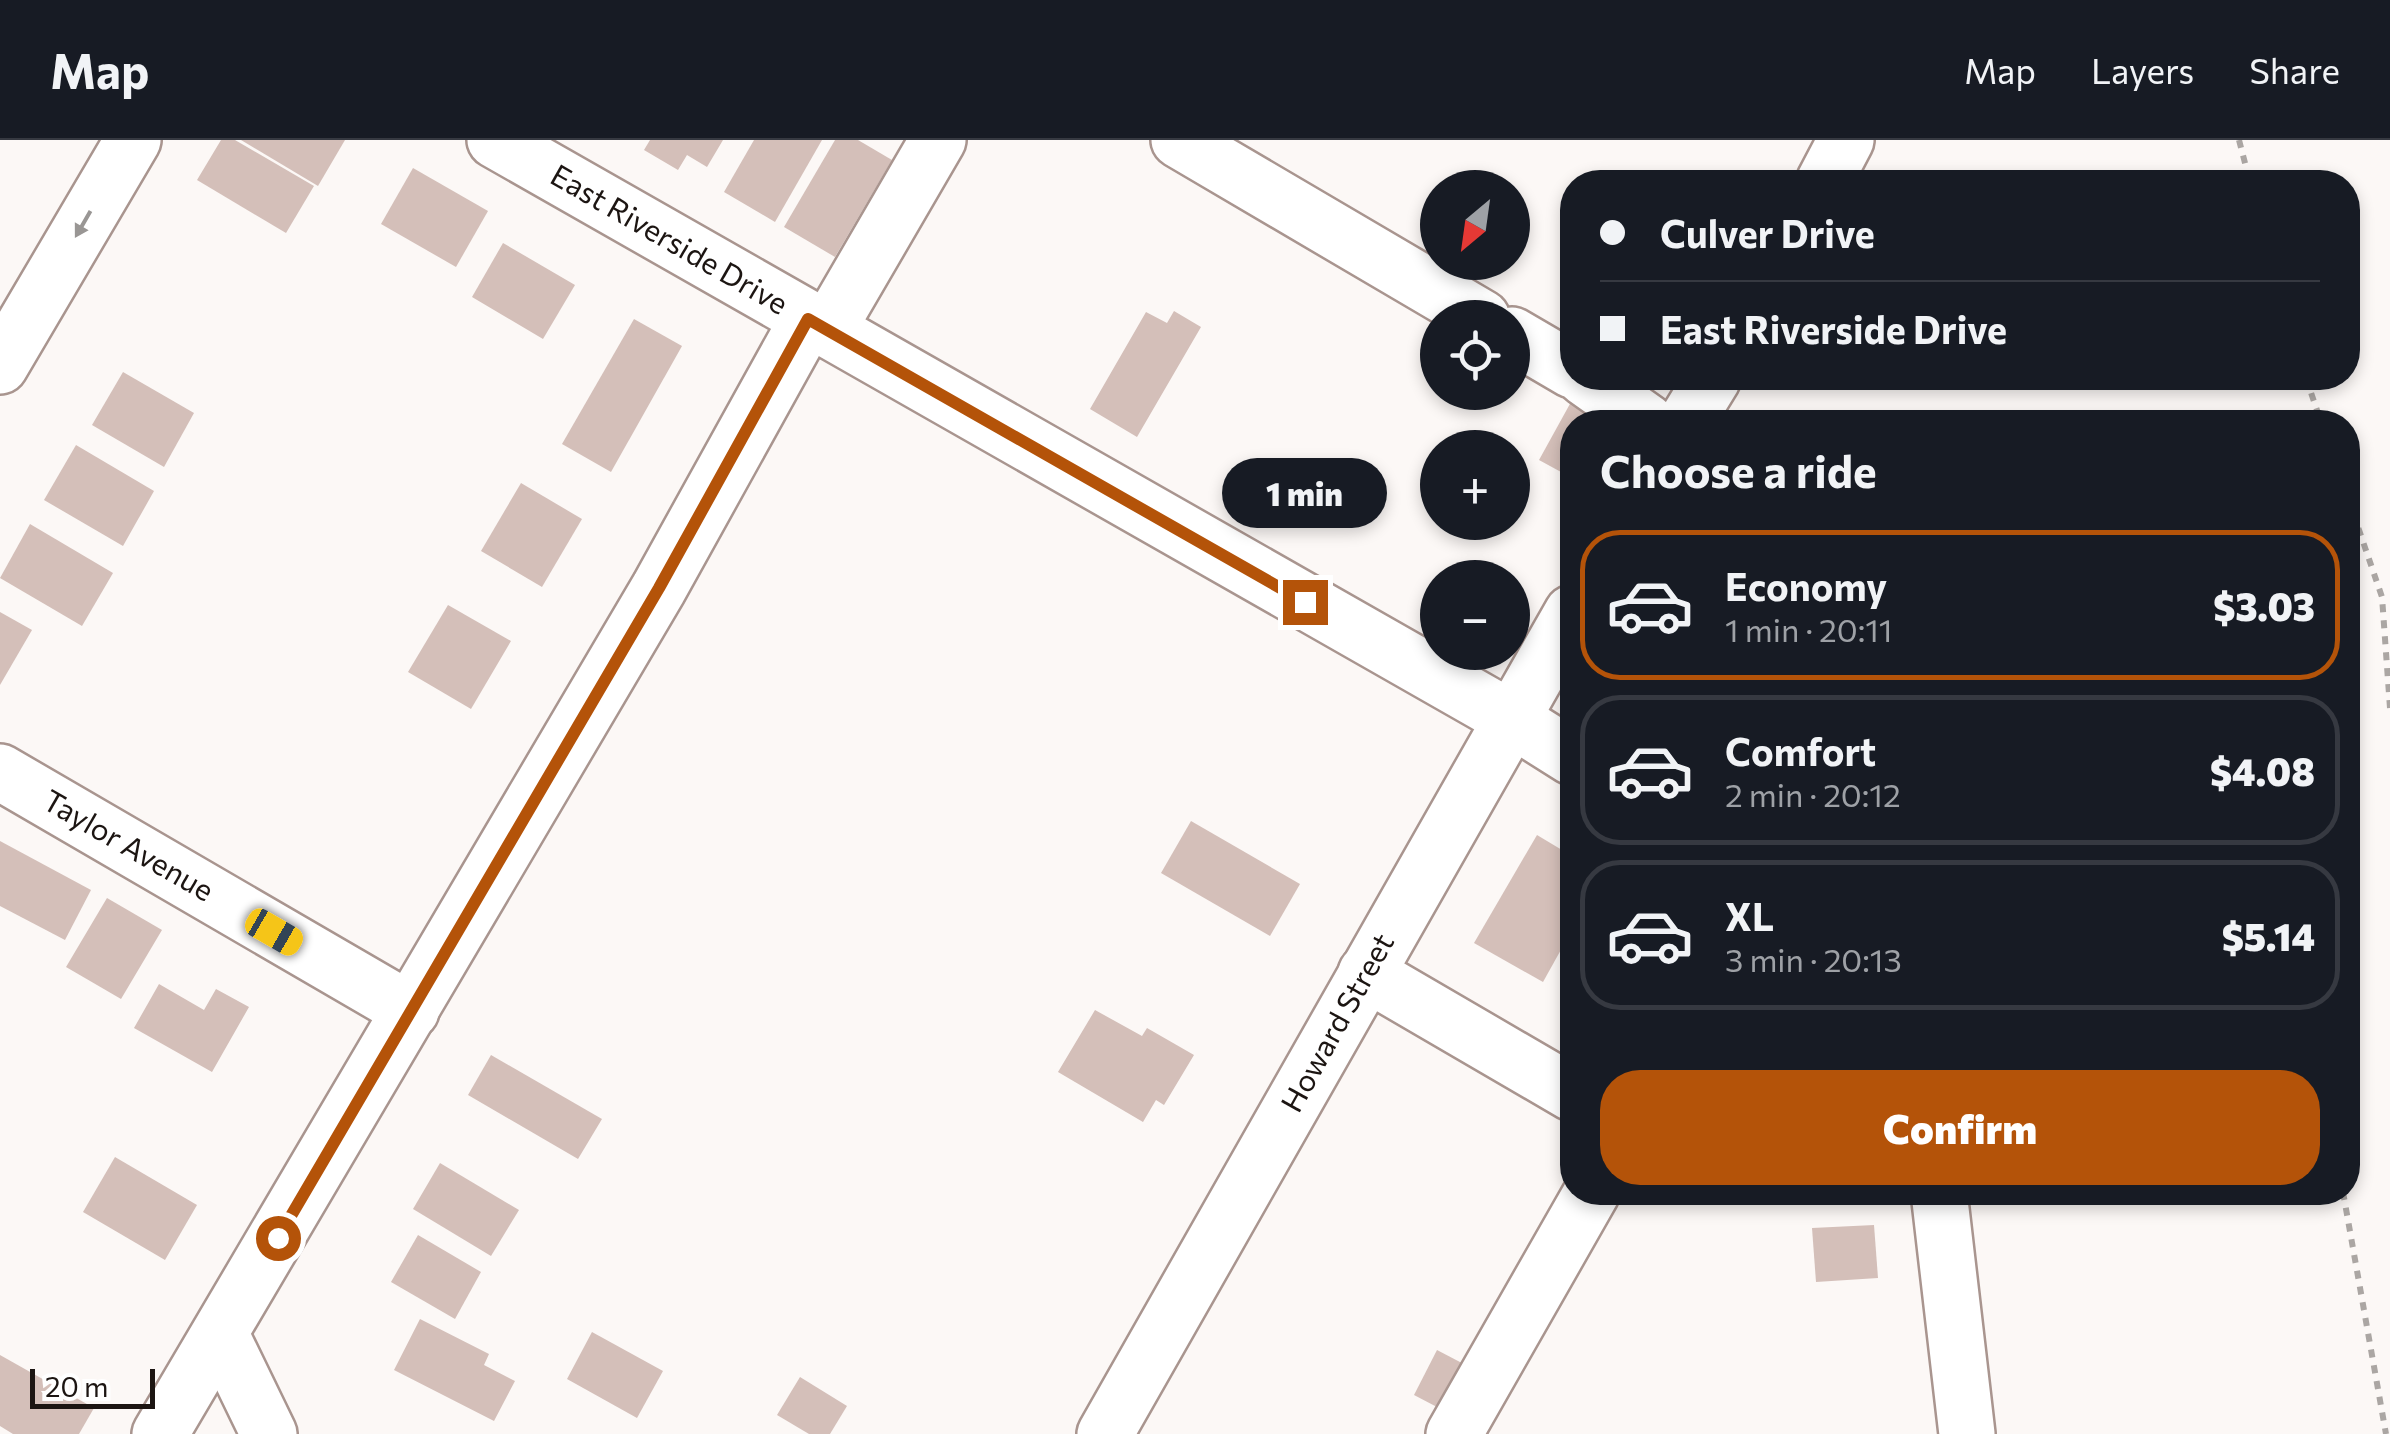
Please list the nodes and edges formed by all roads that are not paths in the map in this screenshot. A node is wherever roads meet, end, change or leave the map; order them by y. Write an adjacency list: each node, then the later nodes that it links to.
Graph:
1 (133, 140): 11 (street, one-way to 11)
2 (494, 140): 8 (street, East Riverside Drive)
3 (938, 140): 8 (street)
4 (1179, 140): 7 (street)
5 (1846, 140): 6 (street)
6 (1830, 170)
7 (1451, 300)
8 (818, 324): 15 (street, East Riverside Drive); 19 (street)
9 (1530, 346): 10 (street)
10 (1560, 363)
11 (0, 366)
12 (1602, 390): 13 (street)
13 (1630, 410)
14 (1560, 633): 15 (street, Howard Street)
15 (1510, 718): 16 (street, East Riverside Drive); 18 (street, Howard Street)
16 (1560, 749)
17 (0, 772): 19 (street, Taylor Avenue)
18 (1366, 973): 20 (street); 26 (street, Howard Street)
19 (411, 1011): 23 (street)
20 (1560, 1086)
21 (1585, 1205): 27 (street)
22 (1941, 1205): 28 (street)
23 (221, 1335): 24 (street); 25 (street)
24 (160, 1434)
25 (269, 1434)
26 (1105, 1434)
27 (1454, 1434)
28 (1967, 1434)

